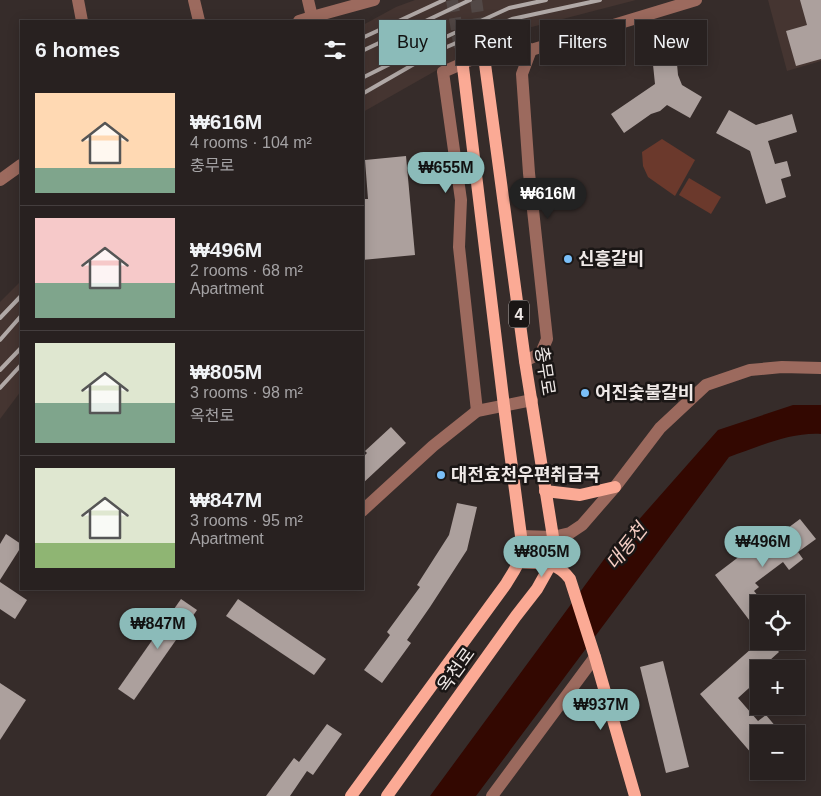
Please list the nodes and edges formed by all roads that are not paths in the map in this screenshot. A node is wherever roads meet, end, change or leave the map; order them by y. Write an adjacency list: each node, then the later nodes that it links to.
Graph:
1 (78, 0): 7 (street)
2 (194, 0): 8 (street)
3 (308, 0): 6 (street)
4 (374, 0): 6 (street)
5 (696, 0): 10 (street)
6 (312, 16): 9 (street)
7 (82, 20)
8 (199, 20)
9 (302, 20)
10 (531, 50): 15 (street); 19 (street)
11 (486, 65): 15 (main road, 충무로 / 4)
12 (463, 67): 18 (main road, 4)
13 (20, 166): 14 (street)
14 (0, 180)
15 (526, 361): 17 (main road, 충무로 / 4)
16 (821, 368): 20 (street)
17 (532, 400): 18 (street); 21 (main road, 충무로 / 4)
18 (504, 406): 19 (street); 23 (main road, 4)
19 (477, 411): 22 (street)
20 (615, 487): 21 (main road); 24 (street)
21 (546, 491): 24 (main road, 충무로 / 4)
22 (364, 509)
23 (521, 536): 24 (street); 25 (main road, 4)
24 (553, 537): 26 (main road, 충무로 / 4)
25 (519, 562): 26 (main road); 28 (main road)
26 (551, 564): 27 (main road); 29 (main road, 옥천로 / 4)
27 (595, 657): 30 (street); 31 (main road)
28 (351, 796)
29 (387, 796)
30 (492, 796)
31 (635, 796)

